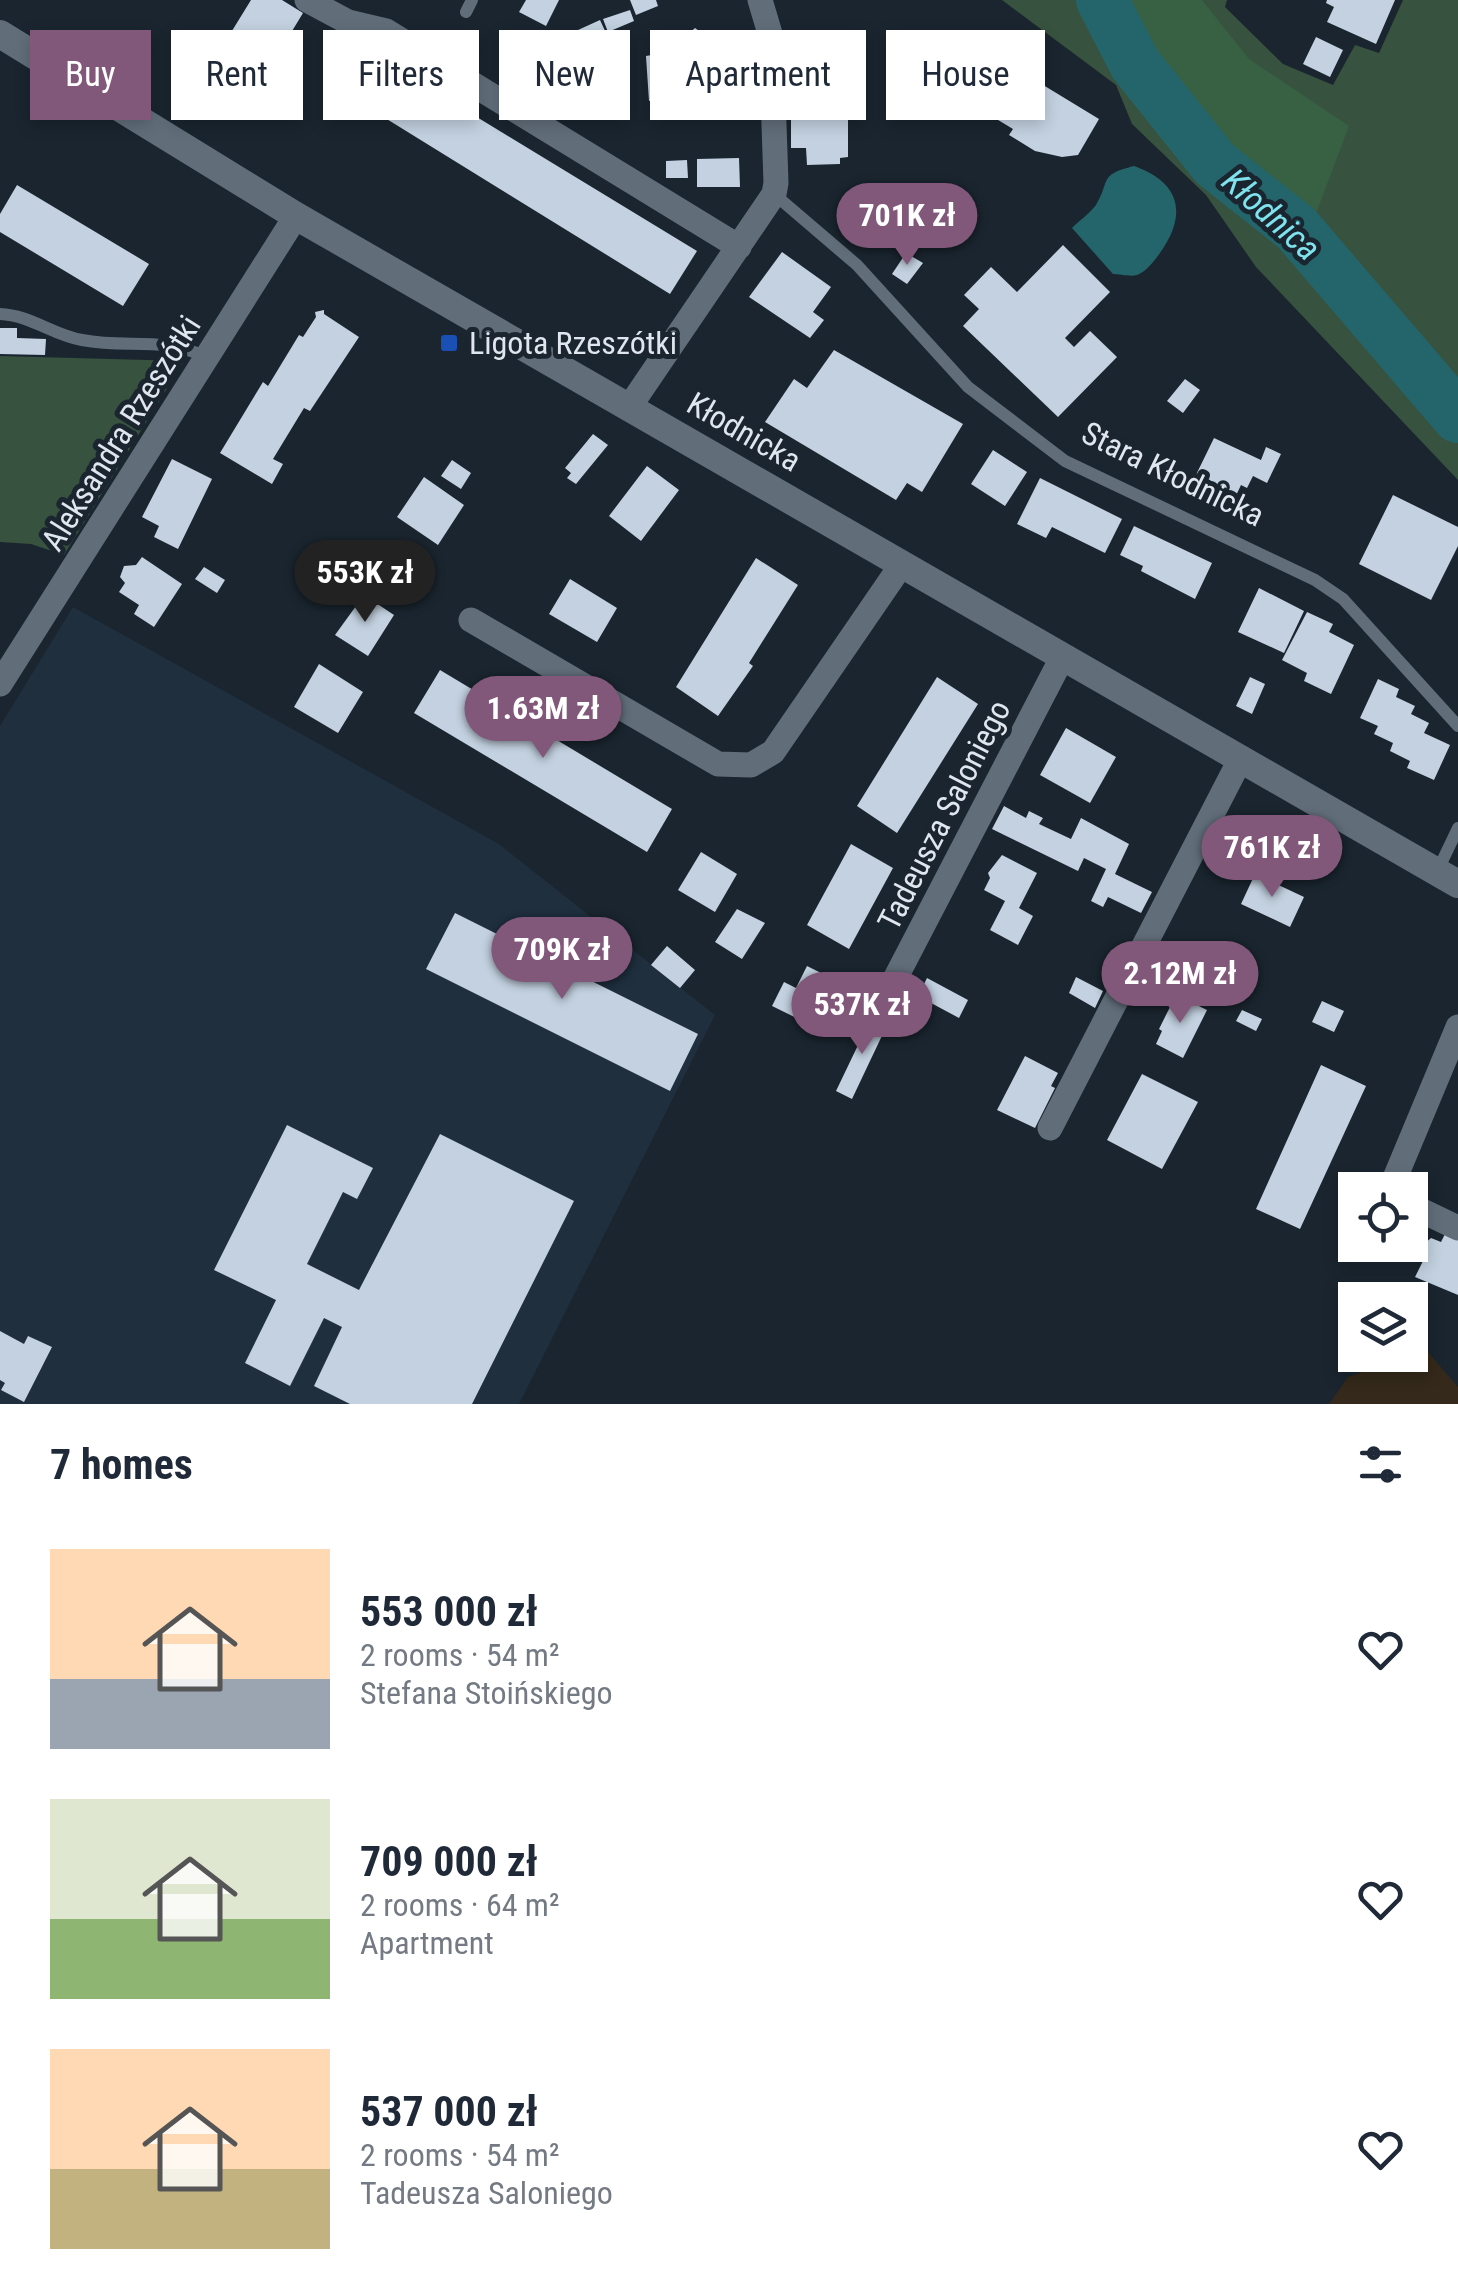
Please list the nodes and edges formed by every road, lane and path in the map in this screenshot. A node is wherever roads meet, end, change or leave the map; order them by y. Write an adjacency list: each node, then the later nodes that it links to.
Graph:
1 (308, 0): 6 (street)
2 (760, 0): 4 (street)
3 (0, 34): 5 (street, Kłodnicka)
4 (774, 194): 6 (street); 14 (lane, Stara Kłodnicka)
5 (296, 216): 8 (street, Aleksandra Rzeszótki); 9 (street, Kłodnicka)
6 (739, 247): 9 (street)
7 (0, 314): 8 (lane)
8 (207, 357): 13 (street, Aleksandra Rzeszótki)
9 (630, 406): 10 (street, Kłodnicka)
10 (902, 564): 11 (street); 12 (street, Kłodnicka)
11 (471, 620)
12 (1063, 656): 15 (street, Kłodnicka); 18 (street, Tadeusza Saloniego)
13 (0, 684)
14 (1458, 726)
15 (1242, 758): 17 (street, Kłodnicka); 20 (street)
16 (1458, 828): 17 (lane)
17 (1448, 878)
18 (882, 1004)
19 (1458, 1028): 21 (street)
20 (1050, 1128)
21 (1398, 1172)
22 (1428, 1213): 23 (street)
23 (1458, 1228)

